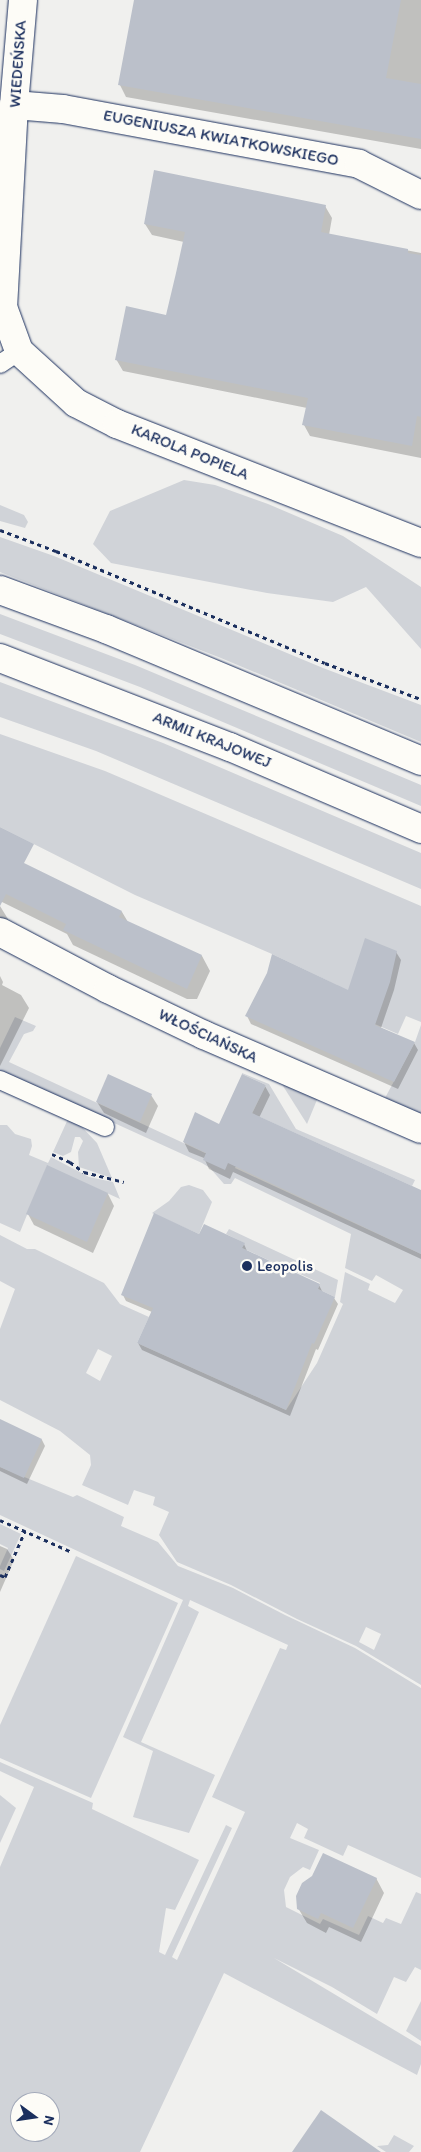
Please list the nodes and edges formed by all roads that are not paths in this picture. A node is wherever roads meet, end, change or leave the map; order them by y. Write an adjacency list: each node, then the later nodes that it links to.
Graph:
1 (23, 0): 2 (street, WIEDEŃSKA)
2 (14, 105): 3 (street, EUGENIUSZA KWIATKOWSKIEGO); 4 (street, WIEDEŃSKA)
3 (421, 195)
4 (4, 307): 5 (street, KAROLA POPIELA)
5 (9, 358): 6 (street, KAROLA POPIELA)
6 (421, 543)
7 (0, 590): 9 (street)
8 (0, 658): 10 (street, ARMII KRAJOWEJ)
9 (421, 761)
10 (421, 829)
11 (0, 932): 14 (street, WŁOŚCIAŃSKA)
12 (0, 1080): 13 (lane)
13 (105, 1128)
14 (421, 1129)

